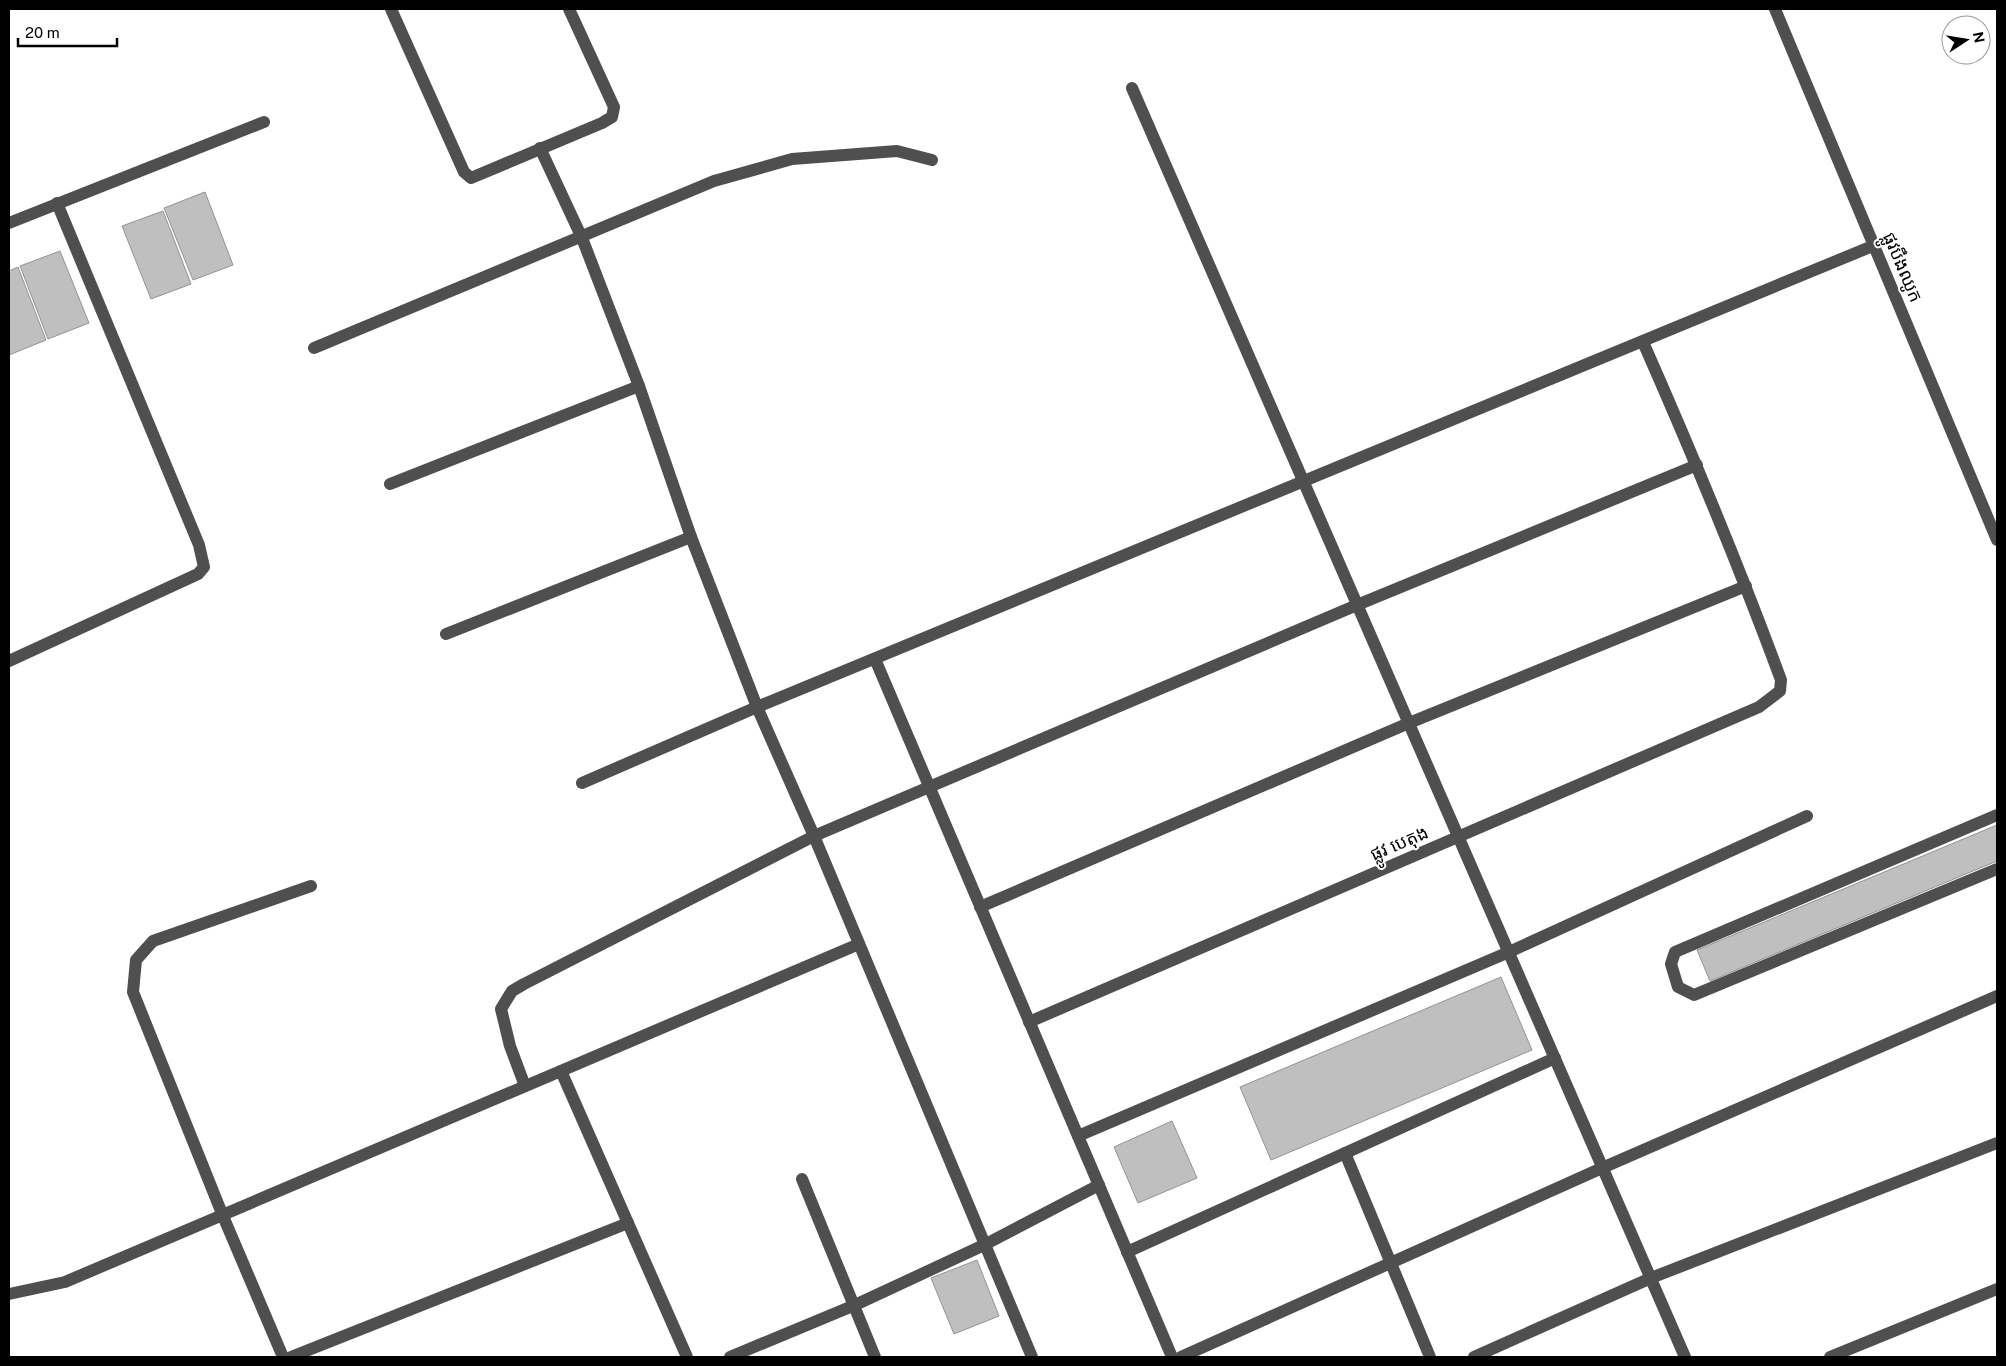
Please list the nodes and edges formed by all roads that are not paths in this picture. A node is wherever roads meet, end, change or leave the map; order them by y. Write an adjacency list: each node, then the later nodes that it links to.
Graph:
1 (391, 9): 6 (street)
2 (569, 9): 6 (street)
3 (1775, 9): 11 (street, ផ្លូវបឹងឈូក)
4 (1132, 88): 16 (street)
5 (264, 122): 8 (street)
6 (540, 148): 10 (street)
7 (932, 160): 10 (street)
8 (57, 203): 9 (street); 24 (street)
9 (9, 223)
10 (582, 238): 13 (street); 14 (street)
11 (1875, 246): 12 (street); 19 (street, ផ្លូវបឹងឈូក)
12 (1643, 342): 15 (street); 16 (street)
13 (314, 348)
14 (639, 386): 17 (street); 18 (street)
15 (1697, 465): 20 (street); 21 (street)
16 (1304, 482): 21 (street); 23 (street)
17 (390, 484)
18 (691, 537): 22 (street); 25 (street)
19 (1997, 538)
20 (1746, 586): 26 (street); 32 (street, ផ្លូវ បេតុង)
21 (1357, 605): 26 (street); 28 (street)
22 (446, 634)
23 (875, 658): 25 (street); 28 (street)
24 (9, 661)
25 (757, 707): 27 (street); 31 (street)
26 (1409, 723): 32 (street); 35 (street)
27 (582, 782)
28 (928, 786): 31 (street); 35 (street)
29 (1997, 815): 33 (street)
30 (1807, 816): 37 (street)
31 (814, 836): 36 (street); 42 (street)
32 (1458, 837): 37 (street); 39 (street, ផ្លូវ បេតុង)
33 (1997, 870)
34 (311, 886): 49 (street)
35 (980, 907): 39 (street)
36 (859, 944): 41 (street); 51 (street)
37 (1508, 952): 40 (street); 43 (street)
38 (1997, 996): 46 (street)
39 (1029, 1022): 43 (street)
40 (1555, 1058): 45 (street); 46 (street)
41 (561, 1071): 42 (street); 50 (street)
42 (525, 1086): 49 (street)
43 (1078, 1136): 48 (street)
44 (1997, 1142): 54 (street)
45 (1345, 1153): 52 (street); 53 (street)
46 (1602, 1168): 53 (street); 54 (street)
47 (802, 1179): 57 (street)
48 (1099, 1185): 51 (street); 52 (street)
49 (222, 1216): 56 (street); 58 (street)
50 (628, 1224): 59 (street); 60 (street)
51 (984, 1244): 57 (street); 63 (street)
52 (1128, 1252): 64 (street)
53 (1390, 1263): 65 (street); 66 (street)
54 (1651, 1278): 67 (street); 68 (street)
55 (1997, 1289): 69 (street)
56 (9, 1294)
57 (855, 1305): 61 (street); 62 (street)
58 (283, 1357)
59 (291, 1357)
60 (686, 1357)
61 (730, 1357)
62 (875, 1357)
63 (1032, 1357)
64 (1172, 1357)
65 (1181, 1357)
66 (1430, 1357)
67 (1474, 1357)
68 (1685, 1357)
69 (1830, 1357)

